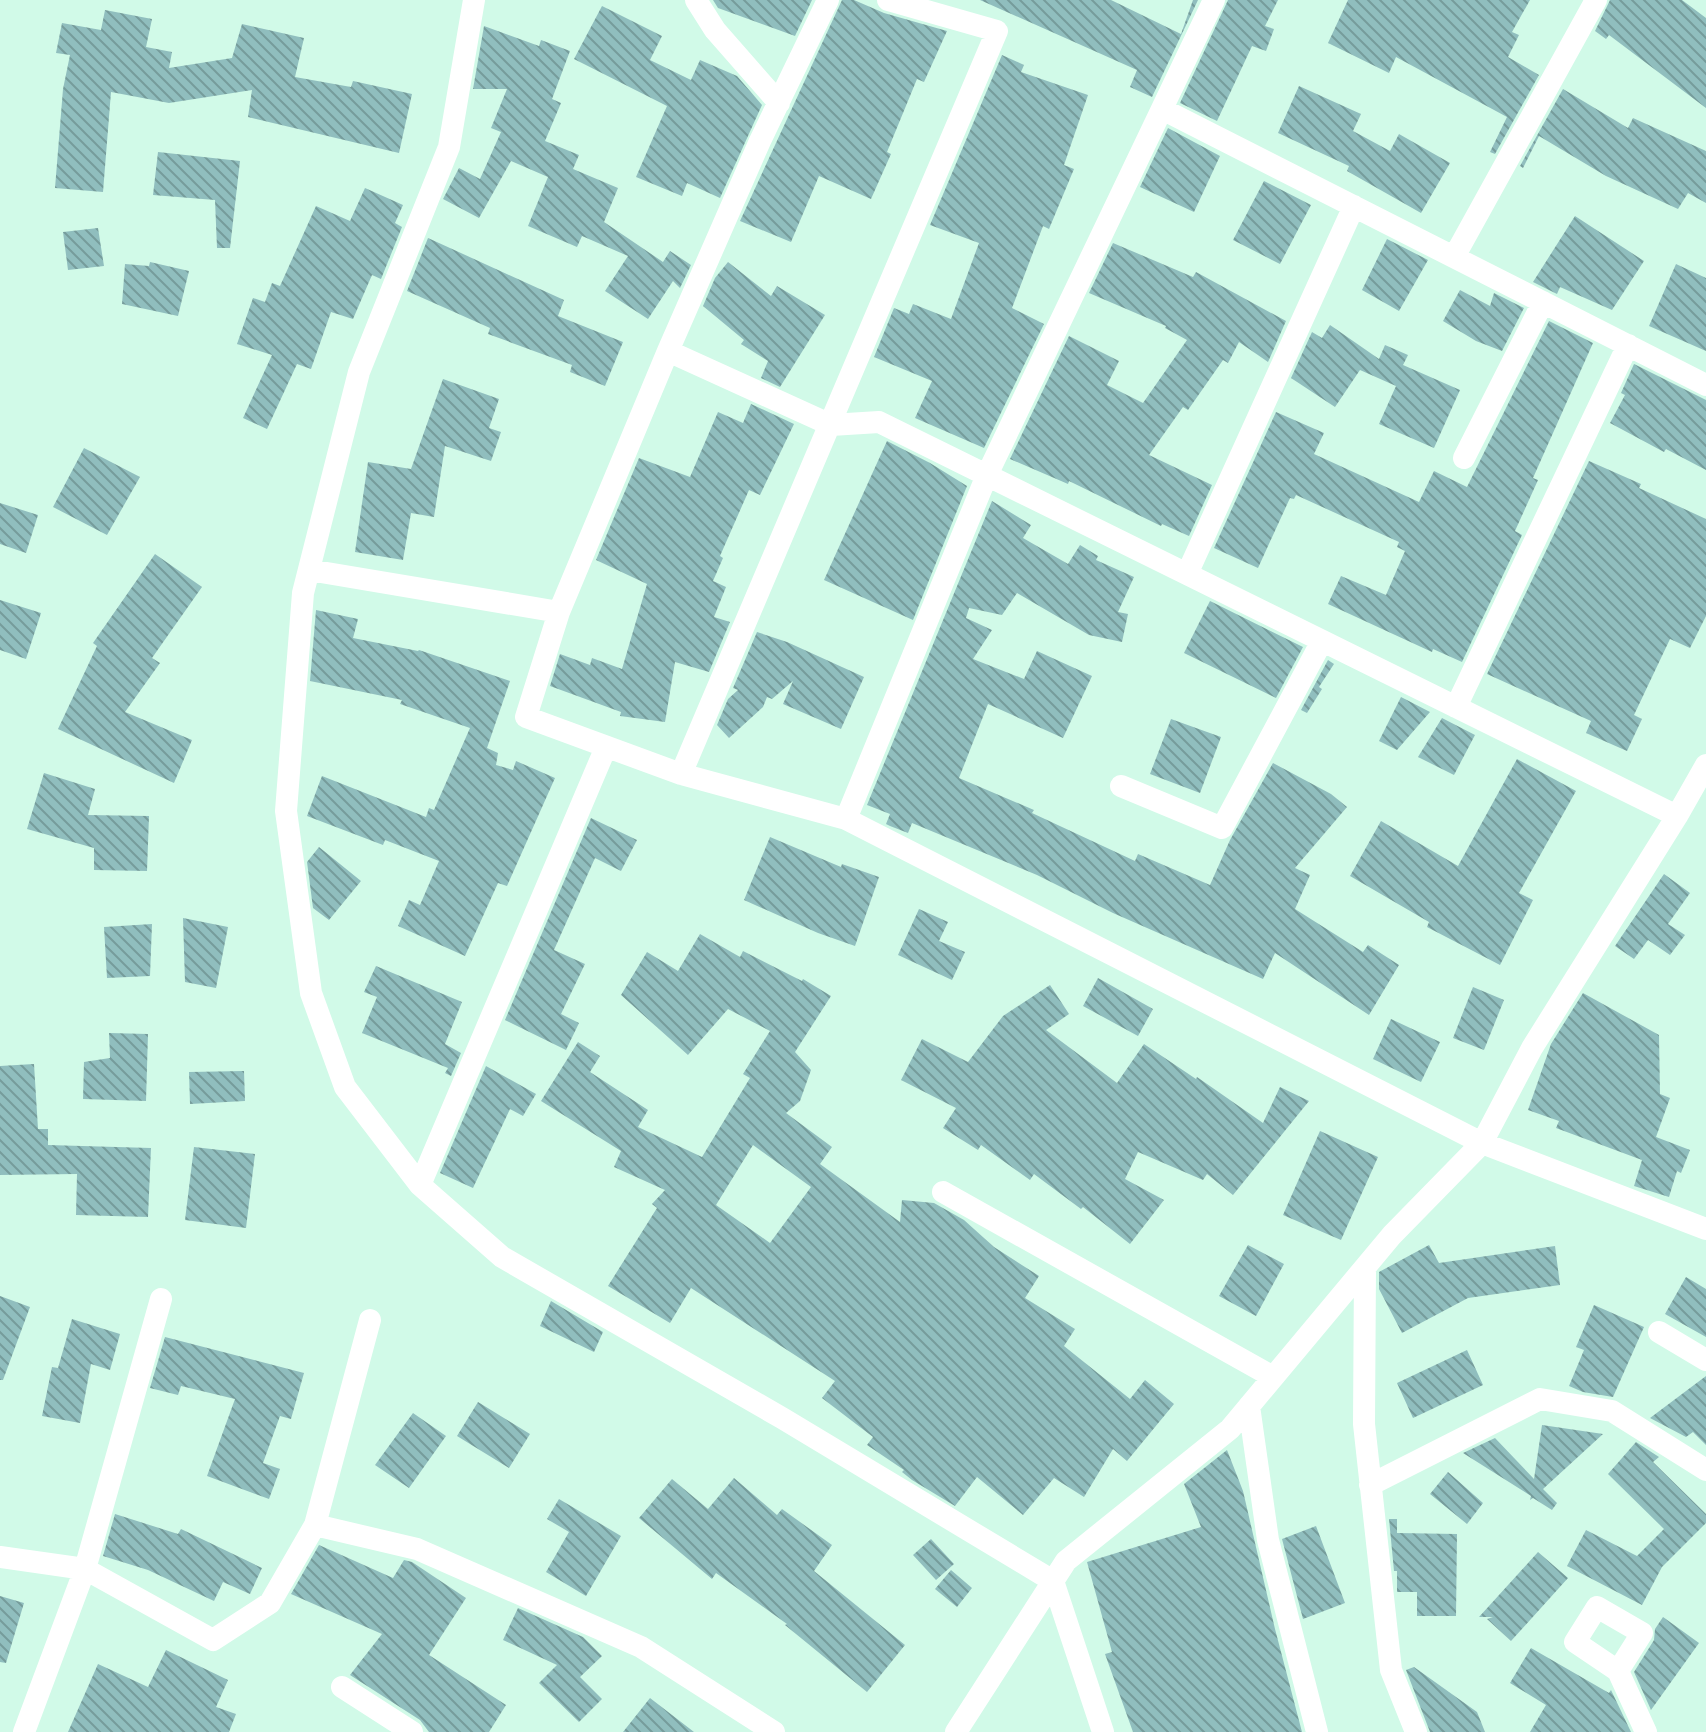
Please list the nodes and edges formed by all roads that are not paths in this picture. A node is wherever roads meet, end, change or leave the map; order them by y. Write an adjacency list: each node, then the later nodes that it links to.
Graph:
1 (474, 0): 18 (street)
2 (696, 0): 7 (street)
3 (828, 0): 7 (street)
4 (888, 0): 15 (street)
5 (1214, 0): 8 (street)
6 (1596, 0): 10 (street)
7 (779, 103): 13 (street)
8 (1162, 109): 9 (street); 17 (street)
9 (1354, 206): 10 (street); 19 (street)
10 (1454, 257): 11 (street)
11 (1543, 302): 12 (street); 16 (street)
12 (1628, 345): 14 (street); 22 (street)
13 (668, 351): 15 (street); 20 (street)
14 (1706, 385)
15 (831, 425): 17 (street); 25 (street)
16 (1464, 458)
17 (987, 475): 19 (street); 28 (street)
18 (309, 570): 20 (street); 30 (street)
19 (1187, 574): 21 (street)
20 (559, 612): 23 (street)
21 (1322, 641): 22 (street); 26 (street)
22 (1456, 707): 27 (street)
23 (606, 747): 25 (street); 30 (street)
24 (1706, 765): 27 (street)
25 (681, 774): 28 (street)
26 (1121, 786)
27 (1677, 816): 29 (street)
28 (846, 819): 29 (street)
29 (1482, 1143): 32 (street); 33 (street)
30 (420, 1185): 45 (street)
31 (943, 1192): 38 (street)
32 (1706, 1229)
33 (1365, 1268): 38 (street); 41 (street)
34 (161, 1299): 44 (street)
35 (370, 1320): 42 (street)
36 (1659, 1332): 37 (street)
37 (1706, 1360)
38 (1273, 1377): 39 (street)
39 (1249, 1406): 45 (street); 53 (street)
40 (1706, 1470): 41 (street)
41 (1370, 1485): 54 (street)
42 (315, 1525): 44 (street); 50 (street)
43 (0, 1557): 44 (street)
44 (85, 1569): 48 (street)
45 (1053, 1581): 51 (street); 52 (street)
46 (1618, 1671): 55 (street)
47 (342, 1687): 49 (street)
48 (24, 1732)
49 (412, 1732)
50 (774, 1732)
51 (956, 1732)
52 (1103, 1732)
53 (1317, 1732)
54 (1416, 1732)
55 (1646, 1732)

